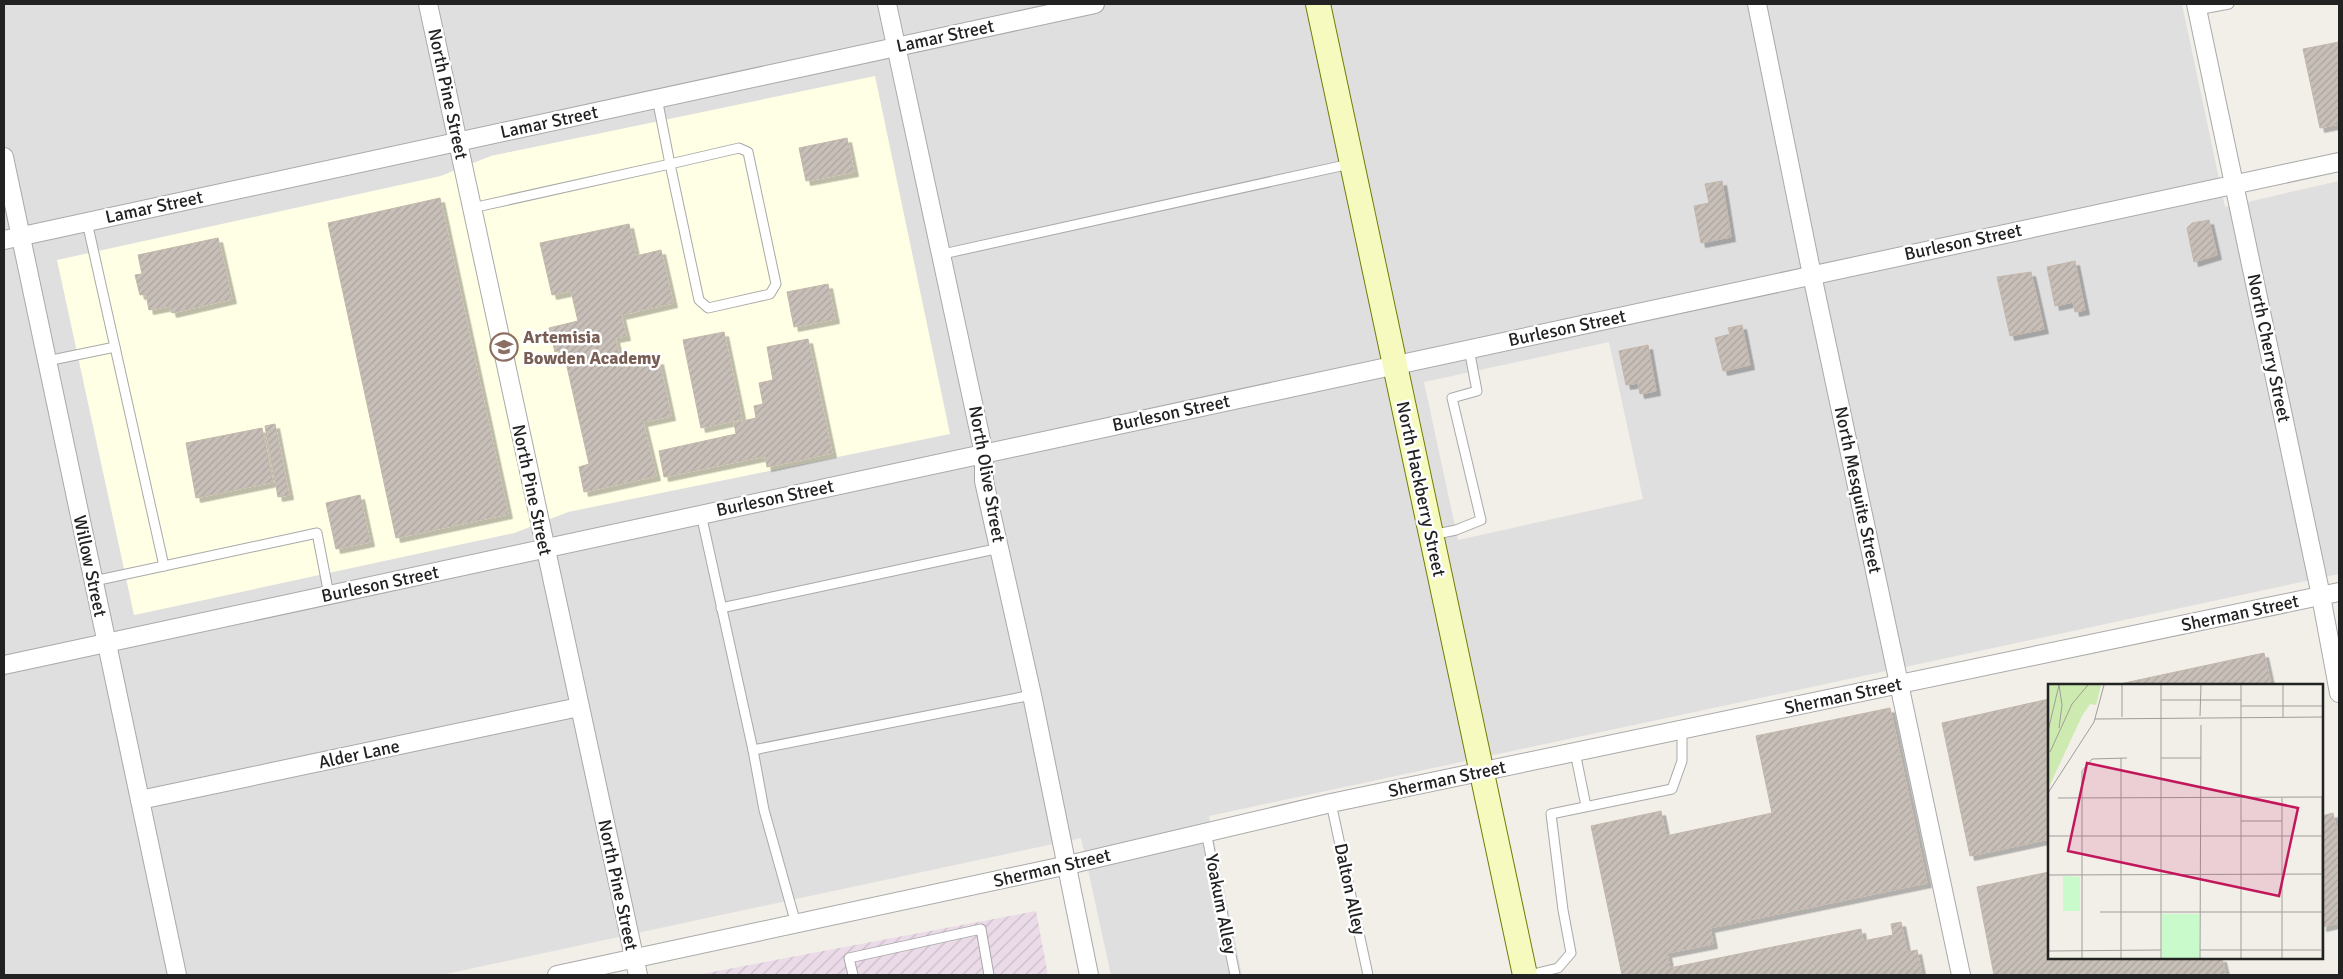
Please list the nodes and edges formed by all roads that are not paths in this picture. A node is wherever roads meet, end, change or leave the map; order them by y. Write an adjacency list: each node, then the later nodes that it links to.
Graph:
1 (428, 4): 10 (street, North Pine Street)
2 (887, 4): 8 (street, North Olive Street)
3 (1095, 4): 8 (street, Lamar Street)
4 (1318, 4): 14 (main road, North Hackberry Street)
5 (1757, 4): 20 (street, North Mesquite Street)
6 (2229, 4): 7 (lane)
7 (2196, 7): 15 (street, North Cherry Street)
8 (896, 47): 9 (street, Lamar Street); 19 (street, North Olive Street)
9 (657, 98): 10 (street, Lamar Street); 13 (lane)
10 (458, 141): 16 (street, North Pine Street); 17 (street, Lamar Street)
11 (4, 157): 18 (street, Willow Street)
12 (2339, 162): 15 (street, Burleson Street)
13 (670, 164): 13 (lane); 16 (lane)
14 (1352, 164): 19 (lane); 24 (main road, North Hackberry Street)
15 (2234, 184): 20 (street, Burleson Street); 34 (street, North Cherry Street)
16 (472, 208): 28 (street, North Pine Street)
17 (87, 222): 18 (street, Lamar Street); 21 (lane)
18 (12, 238): 23 (street, Willow Street)
19 (943, 254): 25 (street, North Olive Street)
20 (1812, 275): 22 (street, Burleson Street); 38 (street, North Mesquite Street)
21 (115, 347): 23 (lane); 30 (lane)
22 (1468, 349): 24 (street, Burleson Street); 27 (lane)
23 (47, 361): 31 (street, Willow Street)
24 (1395, 365): 25 (street, Burleson Street); 27 (main road, North Hackberry Street)
25 (984, 454): 26 (street, Burleson Street); 29 (street, North Olive Street)
26 (701, 514): 28 (street, Burleson Street); 35 (lane)
27 (1431, 536): 45 (main road, North Hackberry Street)
28 (545, 548): 33 (street, Burleson Street); 41 (street, North Pine Street)
29 (1000, 548): 35 (lane); 40 (street, North Olive Street)
30 (164, 566): 31 (lane); 33 (lane)
31 (94, 581): 36 (street, Willow Street)
32 (2339, 592): 34 (street, Sherman Street)
33 (329, 595): 36 (street, Burleson Street)
34 (2321, 596): 38 (street, Sherman Street); 39 (street, North Cherry Street)
35 (721, 608): 43 (lane)
36 (107, 643): 37 (street, Burleson Street); 46 (street, Willow Street)
37 (4, 665)
38 (1899, 684): 42 (street, Sherman Street); 62 (street, North Mesquite Street)
39 (2339, 693)
40 (1032, 695): 43 (lane); 50 (street, North Olive Street)
41 (579, 707): 46 (street, Alder Lane); 52 (street, North Pine Street)
42 (1682, 730): 44 (street, Sherman Street); 48 (lane)
43 (753, 750): 51 (lane)
44 (1574, 752): 45 (street, Sherman Street); 48 (lane)
45 (1481, 771): 47 (street, Sherman Street); 60 (main road, North Hackberry Street)
46 (140, 800): 53 (street, Willow Street)
47 (1331, 803): 49 (street, Sherman Street); 59 (lane, Dalton Alley)
48 (1586, 806): 61 (lane)
49 (1206, 832): 50 (street, Sherman Street); 58 (lane, Yoakum Alley)
50 (1068, 865): 51 (street, Sherman Street); 57 (street, North Olive Street)
51 (796, 924): 52 (street, Sherman Street)
52 (636, 967): 54 (street, Sherman Street)
53 (177, 975)
54 (556, 975)
55 (853, 975): 56 (lane)
56 (989, 975)
57 (1089, 975)
58 (1235, 975)
59 (1368, 975)
60 (1525, 975)
61 (1529, 975)
62 (1961, 975)

